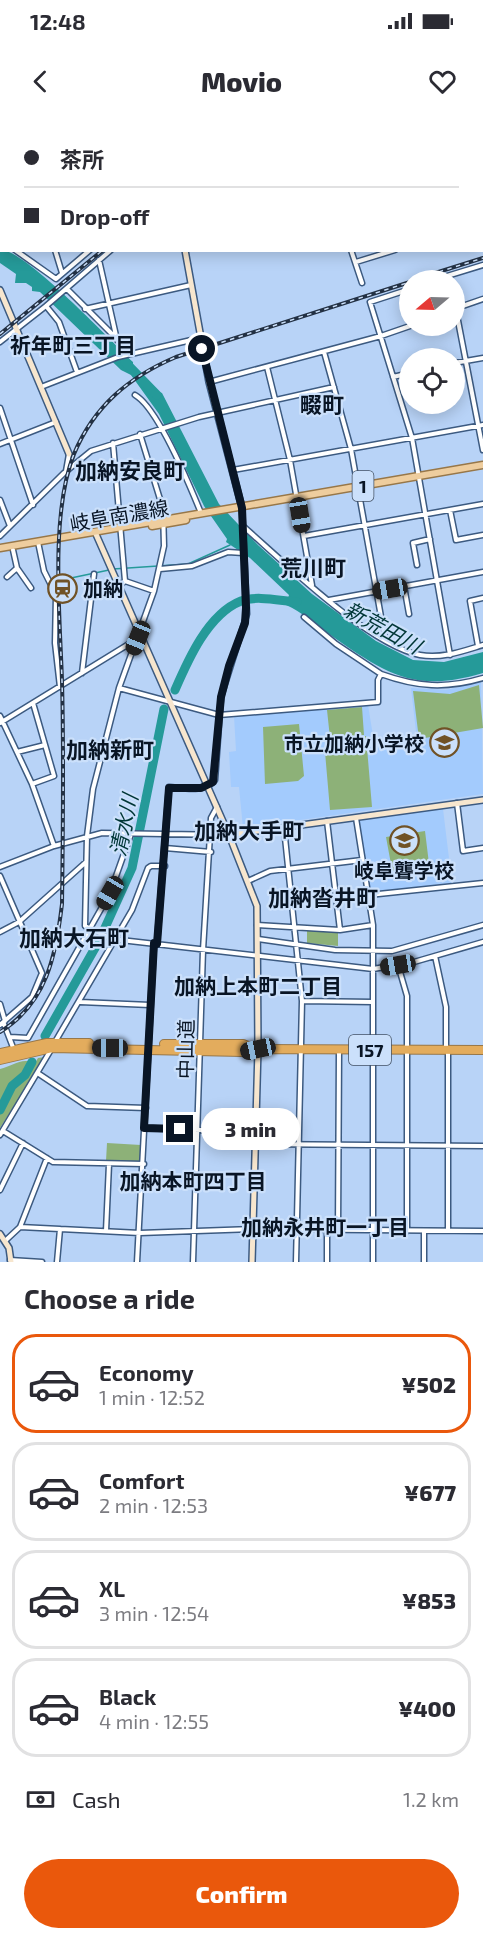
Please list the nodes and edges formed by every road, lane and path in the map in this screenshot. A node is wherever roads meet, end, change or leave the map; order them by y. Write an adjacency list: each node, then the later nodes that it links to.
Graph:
1 (18, 252): 12 (street)
2 (56, 252): 12 (street)
3 (88, 252): 12 (street)
4 (109, 252): 8 (street)
5 (185, 252): 14 (street)
6 (352, 252): 9 (street)
7 (388, 252): 9 (street)
8 (99, 260): 16 (street); 19 (street)
9 (356, 262): 13 (street)
10 (483, 265): 11 (street)
11 (465, 272)
12 (62, 273)
13 (362, 283)
14 (191, 285): 19 (street); 27 (street)
15 (0, 290): 23 (street)
16 (66, 290): 20 (street); 22 (street)
17 (399, 293): 25 (street)
18 (483, 299): 21 (street)
19 (109, 303): 22 (street); 28 (street)
20 (46, 306): 23 (street); 35 (street)
21 (465, 306)
22 (85, 309): 28 (street)
23 (17, 328): 29 (street); 39 (street)
24 (399, 330): 25 (street)
25 (381, 336): 30 (street); 37 (street)
26 (462, 336): 33 (street)
27 (200, 338): 31 (street); 38 (street)
28 (117, 340): 31 (street)
29 (0, 342)
30 (324, 352): 34 (street); 40 (street)
31 (132, 354): 35 (street)
32 (483, 358): 33 (street)
33 (467, 360): 46 (street)
34 (267, 367): 38 (street); 42 (street)
35 (77, 372): 39 (street)
36 (399, 376): 37 (street)
37 (393, 377): 49 (street)
38 (209, 382): 44 (street)
39 (41, 387): 45 (street)
40 (334, 387): 42 (street); 53 (street)
41 (135, 395): 47 (street)
42 (274, 400): 44 (street); 56 (street)
43 (0, 408): 50 (street)
44 (217, 412): 47 (street); 58 (street)
45 (56, 422): 50 (street); 55 (street)
46 (481, 426): 49 (street); 54 (street)
47 (162, 428): 48 (street); 68 (street)
48 (140, 434): 51 (street); 70 (street)
49 (412, 438): 53 (street); 60 (street)
50 (12, 440): 52 (street); 65 (street)
51 (114, 443): 59 (street); 74 (street)
52 (0, 444)
53 (351, 449): 56 (street); 61 (street)
54 (483, 450)
55 (69, 454): 59 (street)
56 (290, 460): 58 (street); 62 (street)
57 (483, 465): 60 (main road, 岐阜南濃線 / 1)
58 (233, 470): 66 (street)
59 (66, 471): 65 (street)
60 (420, 476): 61 (main road, 岐阜南濃線 / 1); 69 (street)
61 (357, 487): 62 (main road, 岐阜南濃線 / 1); 72 (street)
62 (297, 498): 66 (main road, 岐阜南濃線 / 1); 78 (street)
63 (0, 500): 71 (street)
64 (483, 504): 67 (street)
65 (33, 505): 71 (street)
66 (242, 508): 68 (main road, 岐阜南濃線 / 1); 73 (street)
67 (450, 510): 69 (street); 76 (street)
68 (204, 514): 70 (main road, 岐阜南濃線 / 1)
69 (426, 515): 72 (street); 79 (street)
70 (165, 521): 74 (main road, 岐阜南濃線 / 1); 85 (street)
71 (10, 526): 77 (street)
72 (364, 526): 78 (street); 97 (street)
73 (244, 527): 83 (street); 93 (street)
74 (121, 529): 75 (main road, 岐阜南濃線 / 1); 90 (street)
75 (96, 534): 80 (main road, 岐阜南濃線 / 1); 92 (street)
76 (483, 535)
77 (0, 536)
78 (304, 536): 93 (street)
79 (430, 539): 84 (street); 91 (street)
80 (38, 544): 81 (main road, 岐阜南濃線 / 1); 82 (main road, 岐阜南濃線 / 1); 110 (street)
81 (0, 550): 82 (main road, 岐阜南濃線 / 1)
82 (13, 550): 86 (street)
83 (243, 553): 85 (street); 114 (street)
84 (417, 565)
85 (160, 567): 96 (street)
86 (17, 568): 89 (street); 95 (street)
87 (483, 572): 91 (street)
88 (94, 574): 98 (street)
89 (7, 577)
90 (125, 580): 92 (street); 96 (street)
91 (437, 580): 94 (street); 106 (street)
92 (119, 585): 98 (street); 103 (street)
93 (312, 586): 100 (street)
94 (404, 586): 97 (street); 101 (street)
95 (31, 588)
96 (154, 591): 103 (street)
97 (376, 591): 100 (street); 104 (street)
98 (92, 592): 107 (street)
99 (483, 598): 105 (street)
100 (328, 600): 104 (street)
101 (409, 614)
102 (304, 617): 108 (street)
103 (139, 635): 107 (street); 111 (street); 112 (street)
104 (385, 639): 106 (street)
105 (480, 645): 106 (street)
106 (450, 655)
107 (81, 674): 110 (street)
108 (381, 674): 109 (street); 114 (street)
109 (483, 678)
110 (60, 687): 113 (street)
111 (119, 688): 112 (street); 130 (street)
112 (170, 702): 114 (street); 120 (street)
113 (33, 703): 116 (street); 117 (street)
114 (219, 715): 120 (street)
115 (0, 716): 116 (street)
116 (1, 722): 118 (street)
117 (45, 745): 118 (street); 119 (street)
118 (17, 752): 119 (street)
119 (32, 784): 132 (street)
120 (208, 787): 123 (street); 128 (street)
121 (483, 800): 122 (street)
122 (457, 803): 124 (street); 134 (street)
123 (217, 807): 129 (street); 131 (street, 中山道)
124 (356, 817): 125 (street); 136 (street)
125 (327, 821): 126 (street); 138 (street)
126 (284, 827): 129 (street); 141 (street)
127 (133, 834): 128 (street); 130 (street); 151 (street)
128 (166, 835): 131 (street); 133 (street)
129 (229, 835): 131 (street); 143 (street)
130 (87, 836): 132 (street); 137 (street)
131 (210, 836): 135 (street, 中山道)
132 (54, 846): 140 (street)
133 (165, 848): 135 (street); 139 (street)
134 (483, 848)
135 (211, 852): 159 (street, 中山道)
136 (362, 860): 138 (street); 145 (street)
137 (87, 862): 146 (street); 151 (street)
138 (330, 863): 141 (street); 152 (street)
139 (165, 866): 154 (street); 157 (street)
140 (0, 867)
141 (288, 869): 143 (street); 150 (street)
142 (0, 876): 146 (street)
143 (248, 881): 147 (street)
144 (483, 883): 145 (street)
145 (369, 895): 148 (street)
146 (19, 922): 153 (street); 171 (street)
147 (257, 925): 150 (street); 155 (street)
148 (373, 925): 152 (street); 160 (street)
149 (483, 925): 160 (street)
150 (295, 927): 152 (street); 158 (street)
151 (90, 929): 154 (street); 172 (street)
152 (340, 930)
153 (0, 932)
154 (115, 939): 157 (street); 167 (street)
155 (258, 939): 158 (street); 161 (street)
156 (483, 942): 162 (street)
157 (156, 943): 159 (street); 170 (street)
158 (296, 945): 160 (street); 163 (street)
159 (203, 950): 161 (street); 175 (street, 中山道)
160 (373, 951): 165 (street)
161 (258, 956): 163 (street); 176 (street)
162 (435, 956): 164 (street); 182 (street)
163 (297, 961): 165 (street); 166 (street)
164 (398, 965): 165 (street); 181 (street)
165 (373, 969): 168 (street)
166 (302, 1001): 168 (street); 177 (street)
167 (80, 1002): 170 (street); 173 (street)
168 (373, 1002): 180 (street)
169 (0, 1004): 171 (street)
170 (150, 1005): 174 (street)
171 (3, 1023): 172 (street)
172 (10, 1037): 179 (street)
173 (54, 1045): 174 (highway, 157); 179 (highway, 157); 185 (highway, 157); 186 (street)
174 (147, 1047): 175 (highway, 157); 187 (street)
175 (199, 1047): 176 (highway, 157); 189 (street, 中山道)
176 (258, 1049): 177 (highway, 157); 190 (street)
177 (301, 1049): 178 (highway, 157); 194 (street)
178 (339, 1049): 180 (highway, 157); 195 (street)
179 (14, 1050): 184 (highway, 157)
180 (372, 1050): 181 (highway, 157); 196 (street)
181 (407, 1050): 182 (highway, 157); 197 (street)
182 (447, 1050): 183 (highway, 157); 198 (street)
183 (483, 1050)
184 (0, 1053)
185 (0, 1060)
186 (39, 1074): 187 (street); 191 (street)
187 (146, 1108): 188 (street)
188 (144, 1128): 189 (street); 202 (street)
189 (199, 1129): 190 (street); 216 (street, 中山道)
190 (256, 1132): 193 (street)
191 (2, 1133): 192 (street)
192 (23, 1143): 200 (street); 203 (street)
193 (256, 1144): 194 (street); 206 (street)
194 (299, 1144): 195 (street); 207 (street)
195 (338, 1145): 196 (street); 209 (street)
196 (373, 1145): 197 (street); 210 (street)
197 (407, 1145): 198 (street); 213 (street)
198 (448, 1146): 199 (street); 211 (street)
199 (483, 1146)
200 (47, 1158): 201 (street); 204 (street)
201 (109, 1164): 202 (street); 212 (street)
202 (144, 1164): 217 (street)
203 (0, 1190)
204 (20, 1227): 205 (street); 219 (street)
205 (60, 1229): 212 (street); 222 (street)
206 (253, 1229): 207 (street); 216 (street); 225 (street)
207 (298, 1230): 208 (street); 226 (street)
208 (327, 1230): 209 (street); 227 (street)
209 (338, 1230): 210 (street)
210 (372, 1230): 213 (street); 228 (street)
211 (447, 1230): 214 (street); 215 (street)
212 (106, 1231): 217 (street)
213 (407, 1231): 214 (street)
214 (424, 1231): 229 (street)
215 (483, 1231)
216 (194, 1232): 217 (street); 224 (street, 中山道)
217 (140, 1233): 223 (street)
218 (0, 1234): 219 (street)
219 (5, 1241): 220 (street)
220 (10, 1261): 221 (street)
221 (42, 1262)
222 (57, 1262)
223 (137, 1262)
224 (193, 1262)
225 (252, 1262)
226 (296, 1262)
227 (327, 1262)
228 (373, 1262)
229 (424, 1262)

